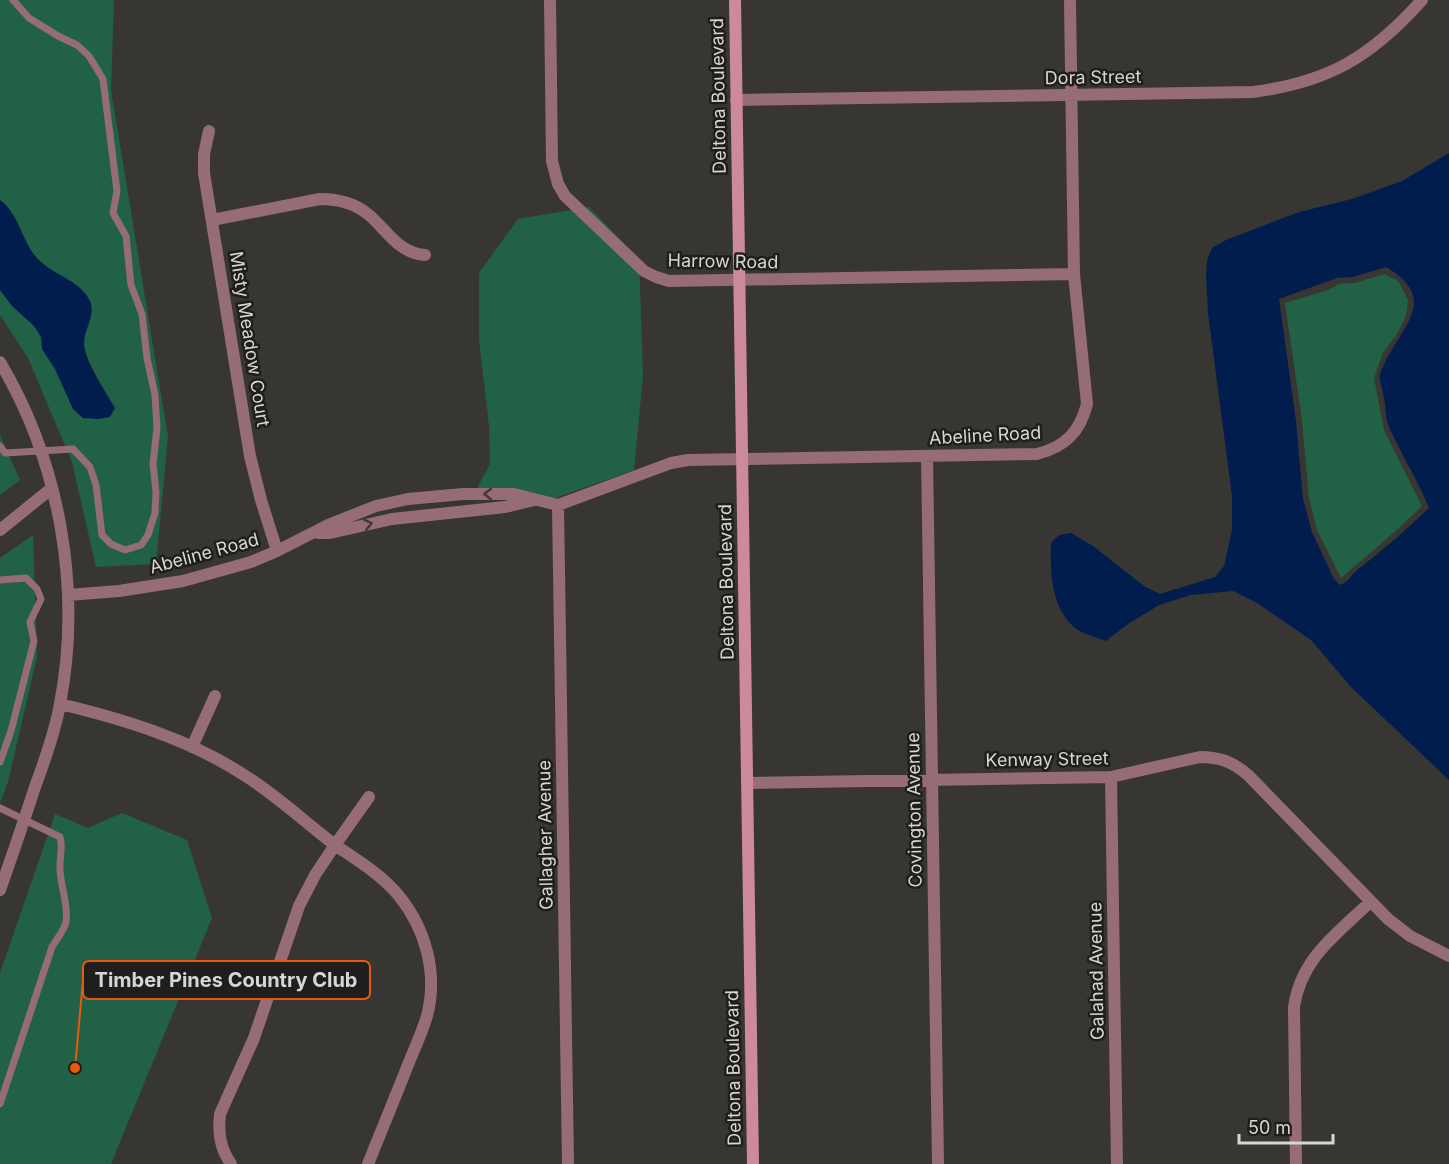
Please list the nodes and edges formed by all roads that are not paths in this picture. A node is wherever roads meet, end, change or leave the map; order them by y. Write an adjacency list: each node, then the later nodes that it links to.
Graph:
1 (14, 0): 15 (lane)
2 (550, 0): 12 (street, Harrow Road)
3 (735, 0): 7 (main road, Deltona Boulevard)
4 (1070, 0): 6 (street, Abeline Road)
5 (1422, 0): 6 (street, Dora Street)
6 (1072, 96): 7 (street, Dora Street); 11 (street, Abeline Road)
7 (736, 100): 12 (main road, Deltona Boulevard)
8 (209, 131): 9 (street, Misty Meadow Court)
9 (212, 220): 10 (street); 23 (street, Misty Meadow Court)
10 (425, 255)
11 (1074, 274): 12 (street, Harrow Road); 16 (street, Abeline Road)
12 (739, 280): 17 (main road, Deltona Boulevard)
13 (0, 362): 15 (street)
14 (0, 447): 15 (lane)
15 (41, 450): 18 (street)
16 (927, 456): 17 (street, Abeline Road); 31 (street, Covington Avenue)
17 (742, 459): 20 (street, Abeline Road); 32 (main road, Deltona Boulevard)
18 (52, 488): 21 (street); 25 (street)
19 (536, 500): 20 (street, Abeline Road); 22 (street, Abeline Road, one-way to 19); 22 (street, Abeline Road, one-way to 22)
20 (558, 505): 43 (street, Gallagher Avenue)
21 (0, 530)
22 (310, 534): 23 (street, Abeline Road)
23 (277, 551): 25 (street, Abeline Road)
24 (0, 580): 29 (lane)
25 (68, 595): 27 (street)
26 (215, 696): 28 (street)
27 (60, 704): 28 (street); 35 (street)
28 (192, 747): 36 (street)
29 (0, 762)
30 (1111, 777): 31 (street, Kenway Street); 38 (street, Kenway Street); 46 (street, Galahad Avenue)
31 (932, 780): 32 (street, Kenway Street); 45 (street, Covington Avenue)
32 (747, 783): 44 (main road, Deltona Boulevard)
33 (369, 797): 36 (street)
34 (0, 808): 35 (lane)
35 (24, 821): 37 (street); 40 (lane)
36 (335, 845): 41 (street); 42 (street)
37 (0, 890)
38 (1370, 902): 39 (street, Kenway Street); 47 (street)
39 (1449, 956)
40 (0, 1104)
41 (231, 1164)
42 (368, 1164)
43 (568, 1164)
44 (753, 1164)
45 (938, 1164)
46 (1118, 1164)
47 (1296, 1164)

